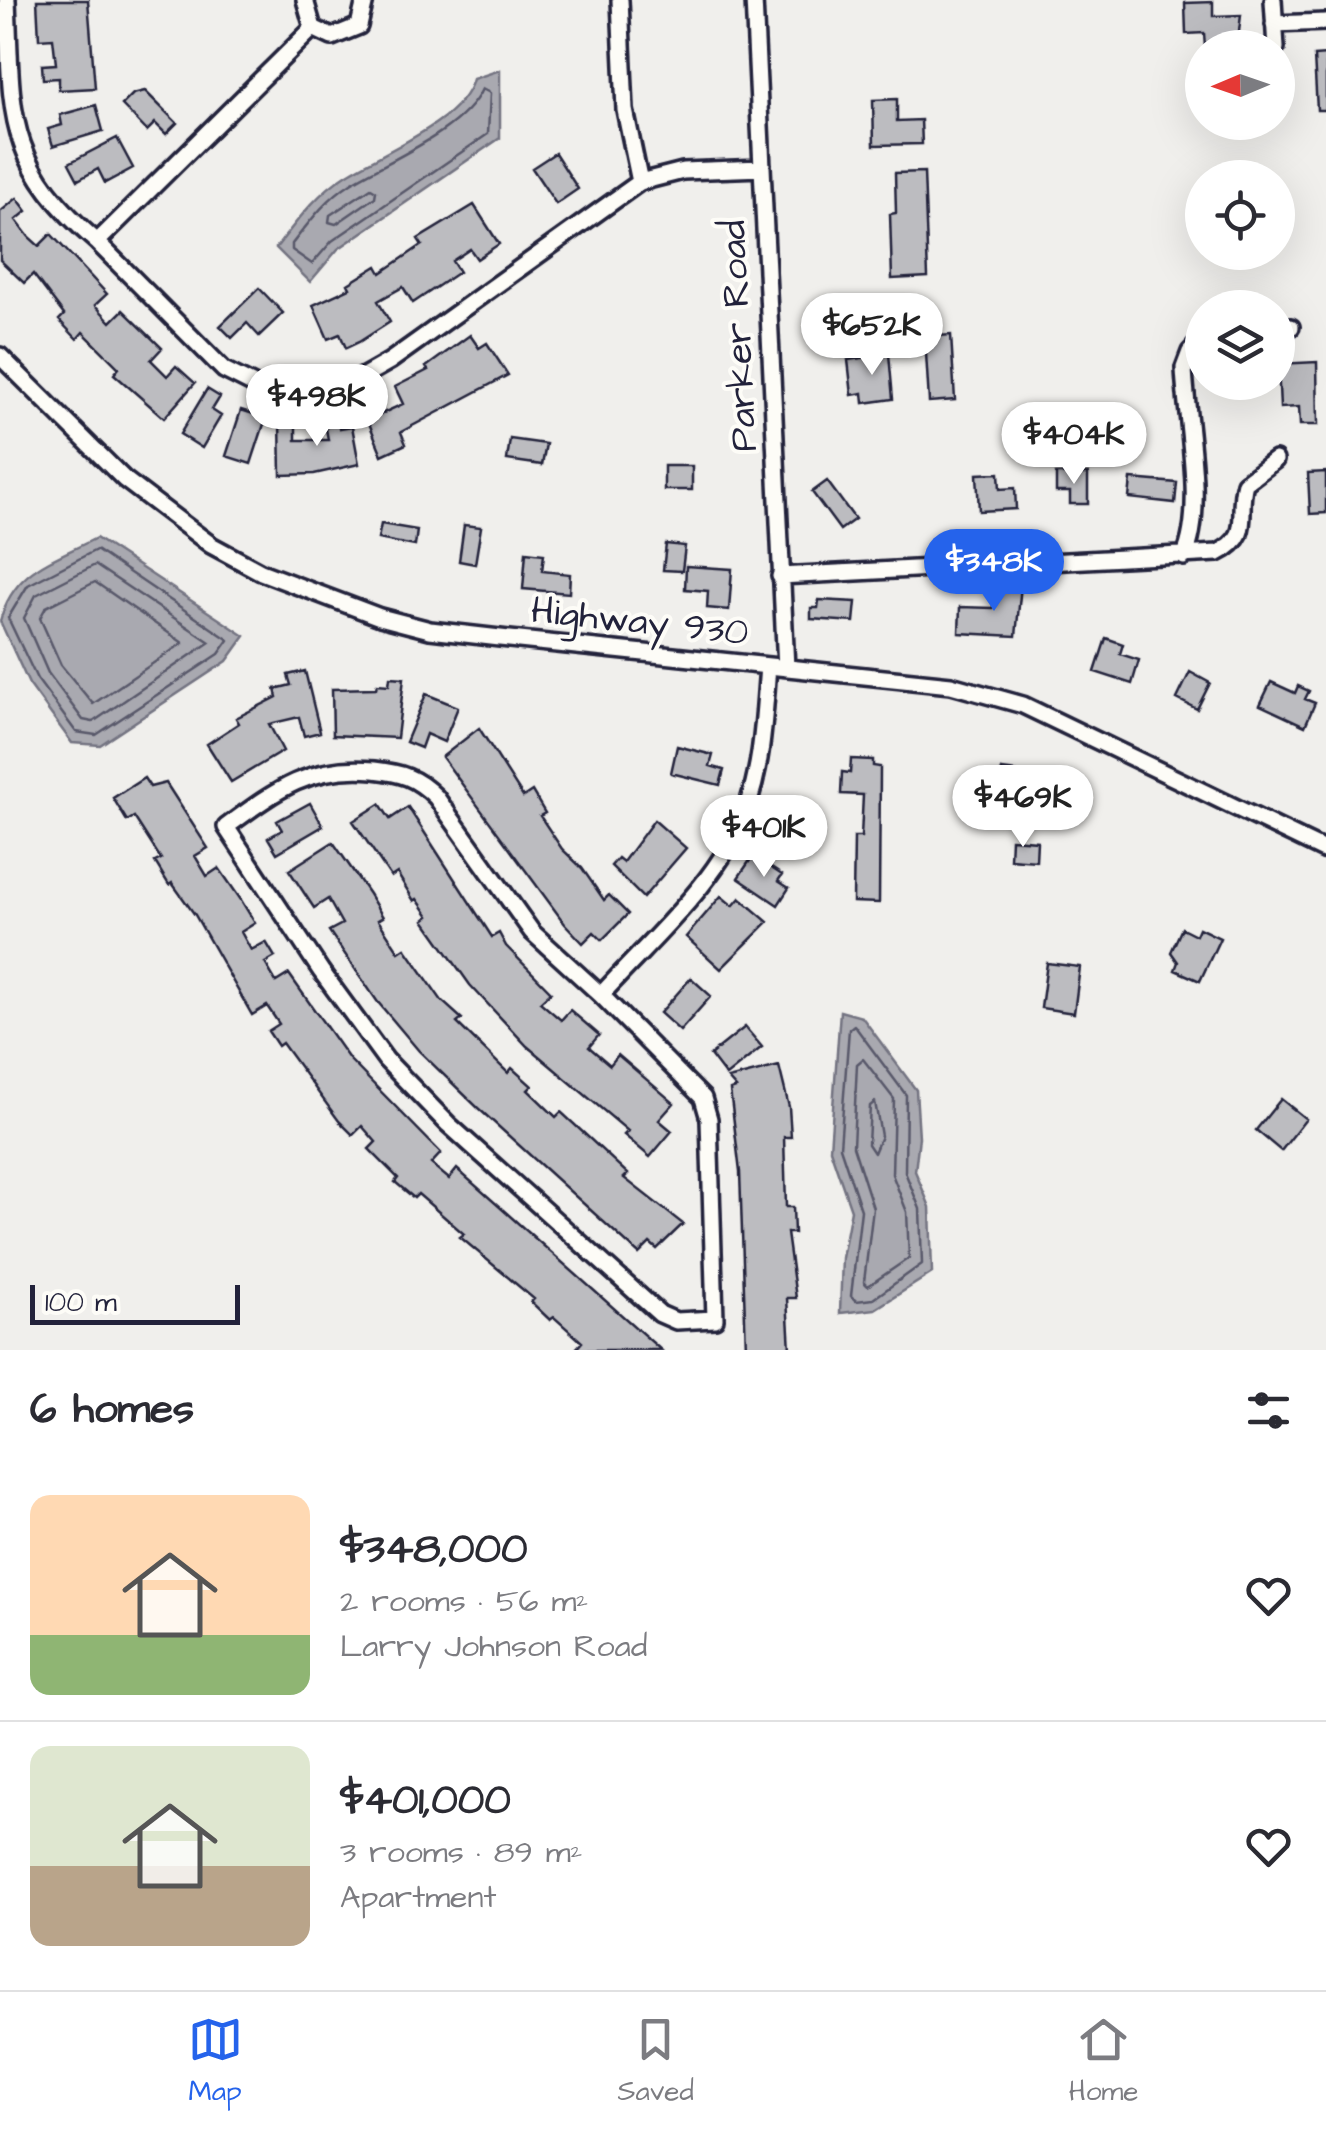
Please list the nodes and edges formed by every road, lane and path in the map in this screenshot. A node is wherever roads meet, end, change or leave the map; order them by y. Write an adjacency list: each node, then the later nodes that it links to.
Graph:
1 (7, 0): 13 (street)
2 (305, 0): 9 (street)
3 (364, 0): 9 (street)
4 (620, 0): 12 (street)
5 (754, 0): 11 (street, Parker Road)
6 (1273, 0): 8 (street)
7 (1326, 22): 8 (street)
8 (1274, 24): 10 (street)
9 (314, 28): 13 (street)
10 (1274, 30)
11 (762, 168): 12 (street); 18 (street, Parker Road)
12 (640, 182): 13 (street)
13 (96, 242)
14 (0, 356): 19 (street, Highway 930)
15 (1186, 400): 17 (street)
16 (1275, 460): 17 (street)
17 (1184, 556): 18 (street)
18 (780, 576): 20 (street, Parker Road)
19 (768, 666): 20 (street, Highway 930); 22 (street)
20 (786, 668): 21 (street, Highway 930)
21 (1326, 851)
22 (602, 995): 22 (street)

